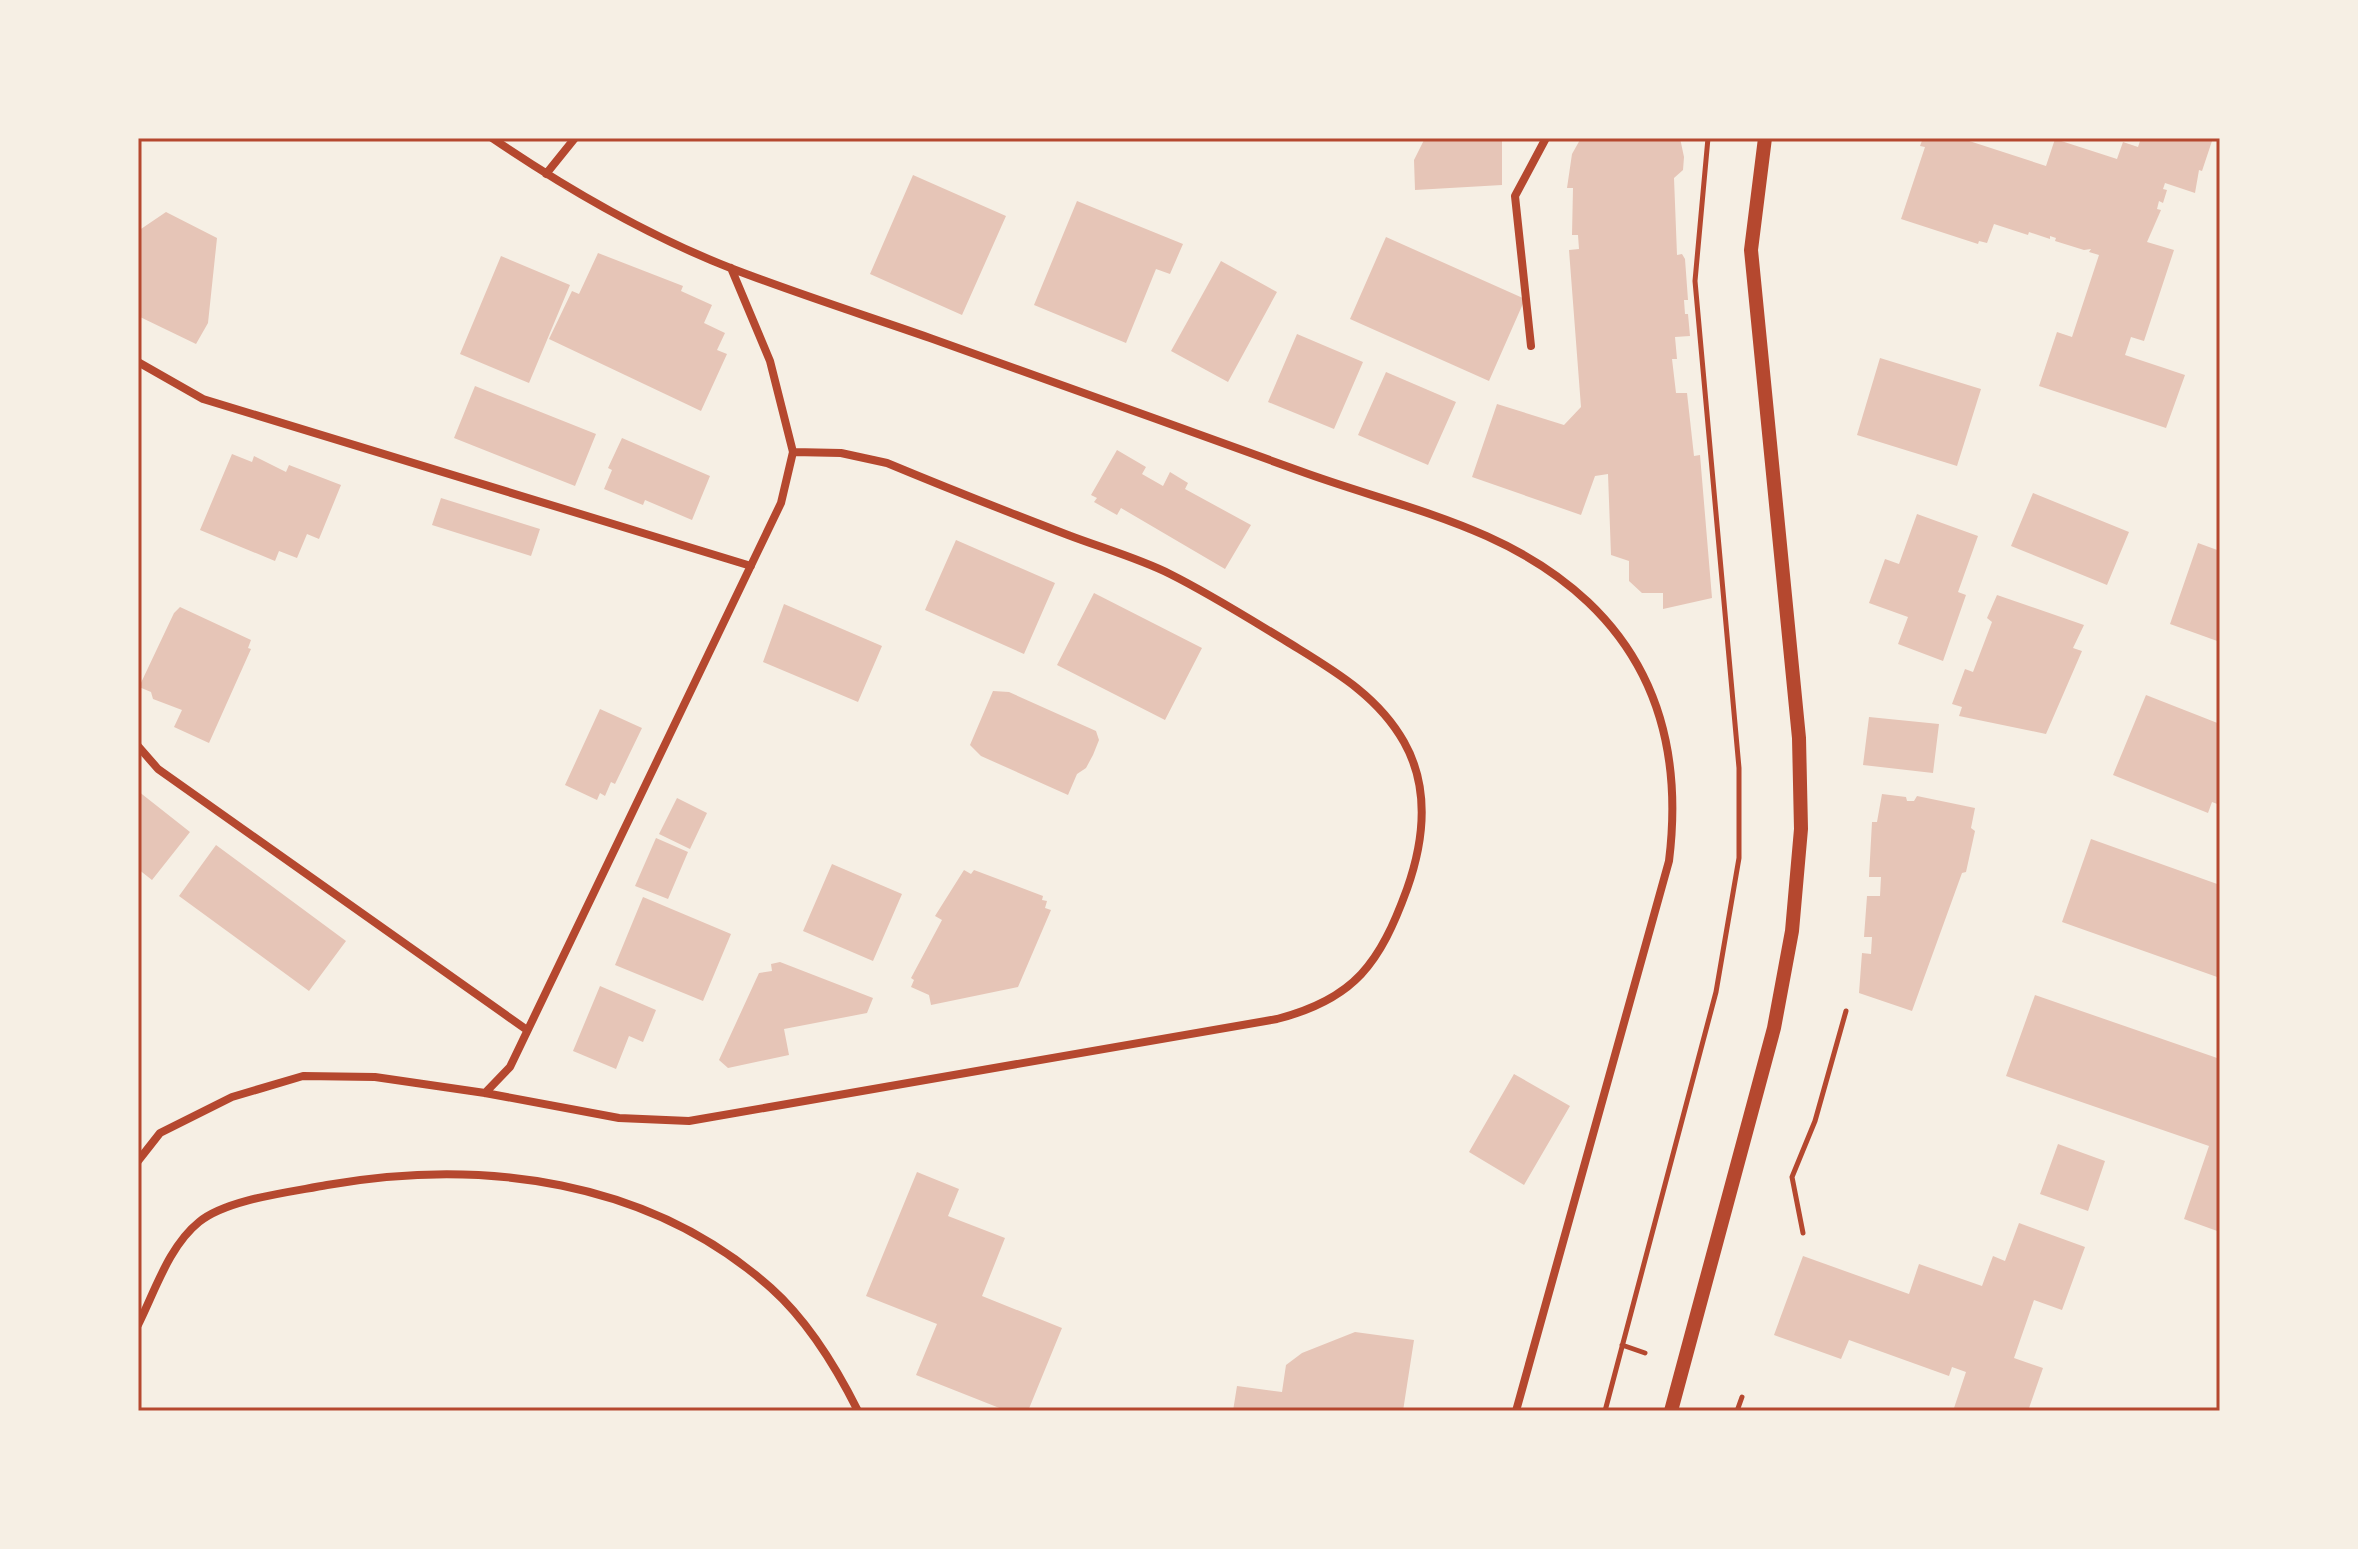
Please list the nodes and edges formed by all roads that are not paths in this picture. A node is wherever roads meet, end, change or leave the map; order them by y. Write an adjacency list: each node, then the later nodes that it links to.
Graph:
1 (492, 138): 5 (street)
2 (575, 138): 5 (street)
3 (1546, 138): 7 (street)
4 (1765, 138): 18 (street)
5 (546, 174): 6 (street)
6 (731, 268): 9 (street); 17 (street)
7 (1531, 346)
8 (138, 362): 10 (street)
9 (793, 452): 10 (street); 13 (street)
10 (751, 566): 12 (street)
11 (138, 746): 12 (street)
12 (527, 1030): 13 (street)
13 (485, 1093): 14 (street)
14 (138, 1161)
15 (138, 1325): 16 (street)
16 (858, 1411)
17 (1516, 1411)
18 (1671, 1411)

